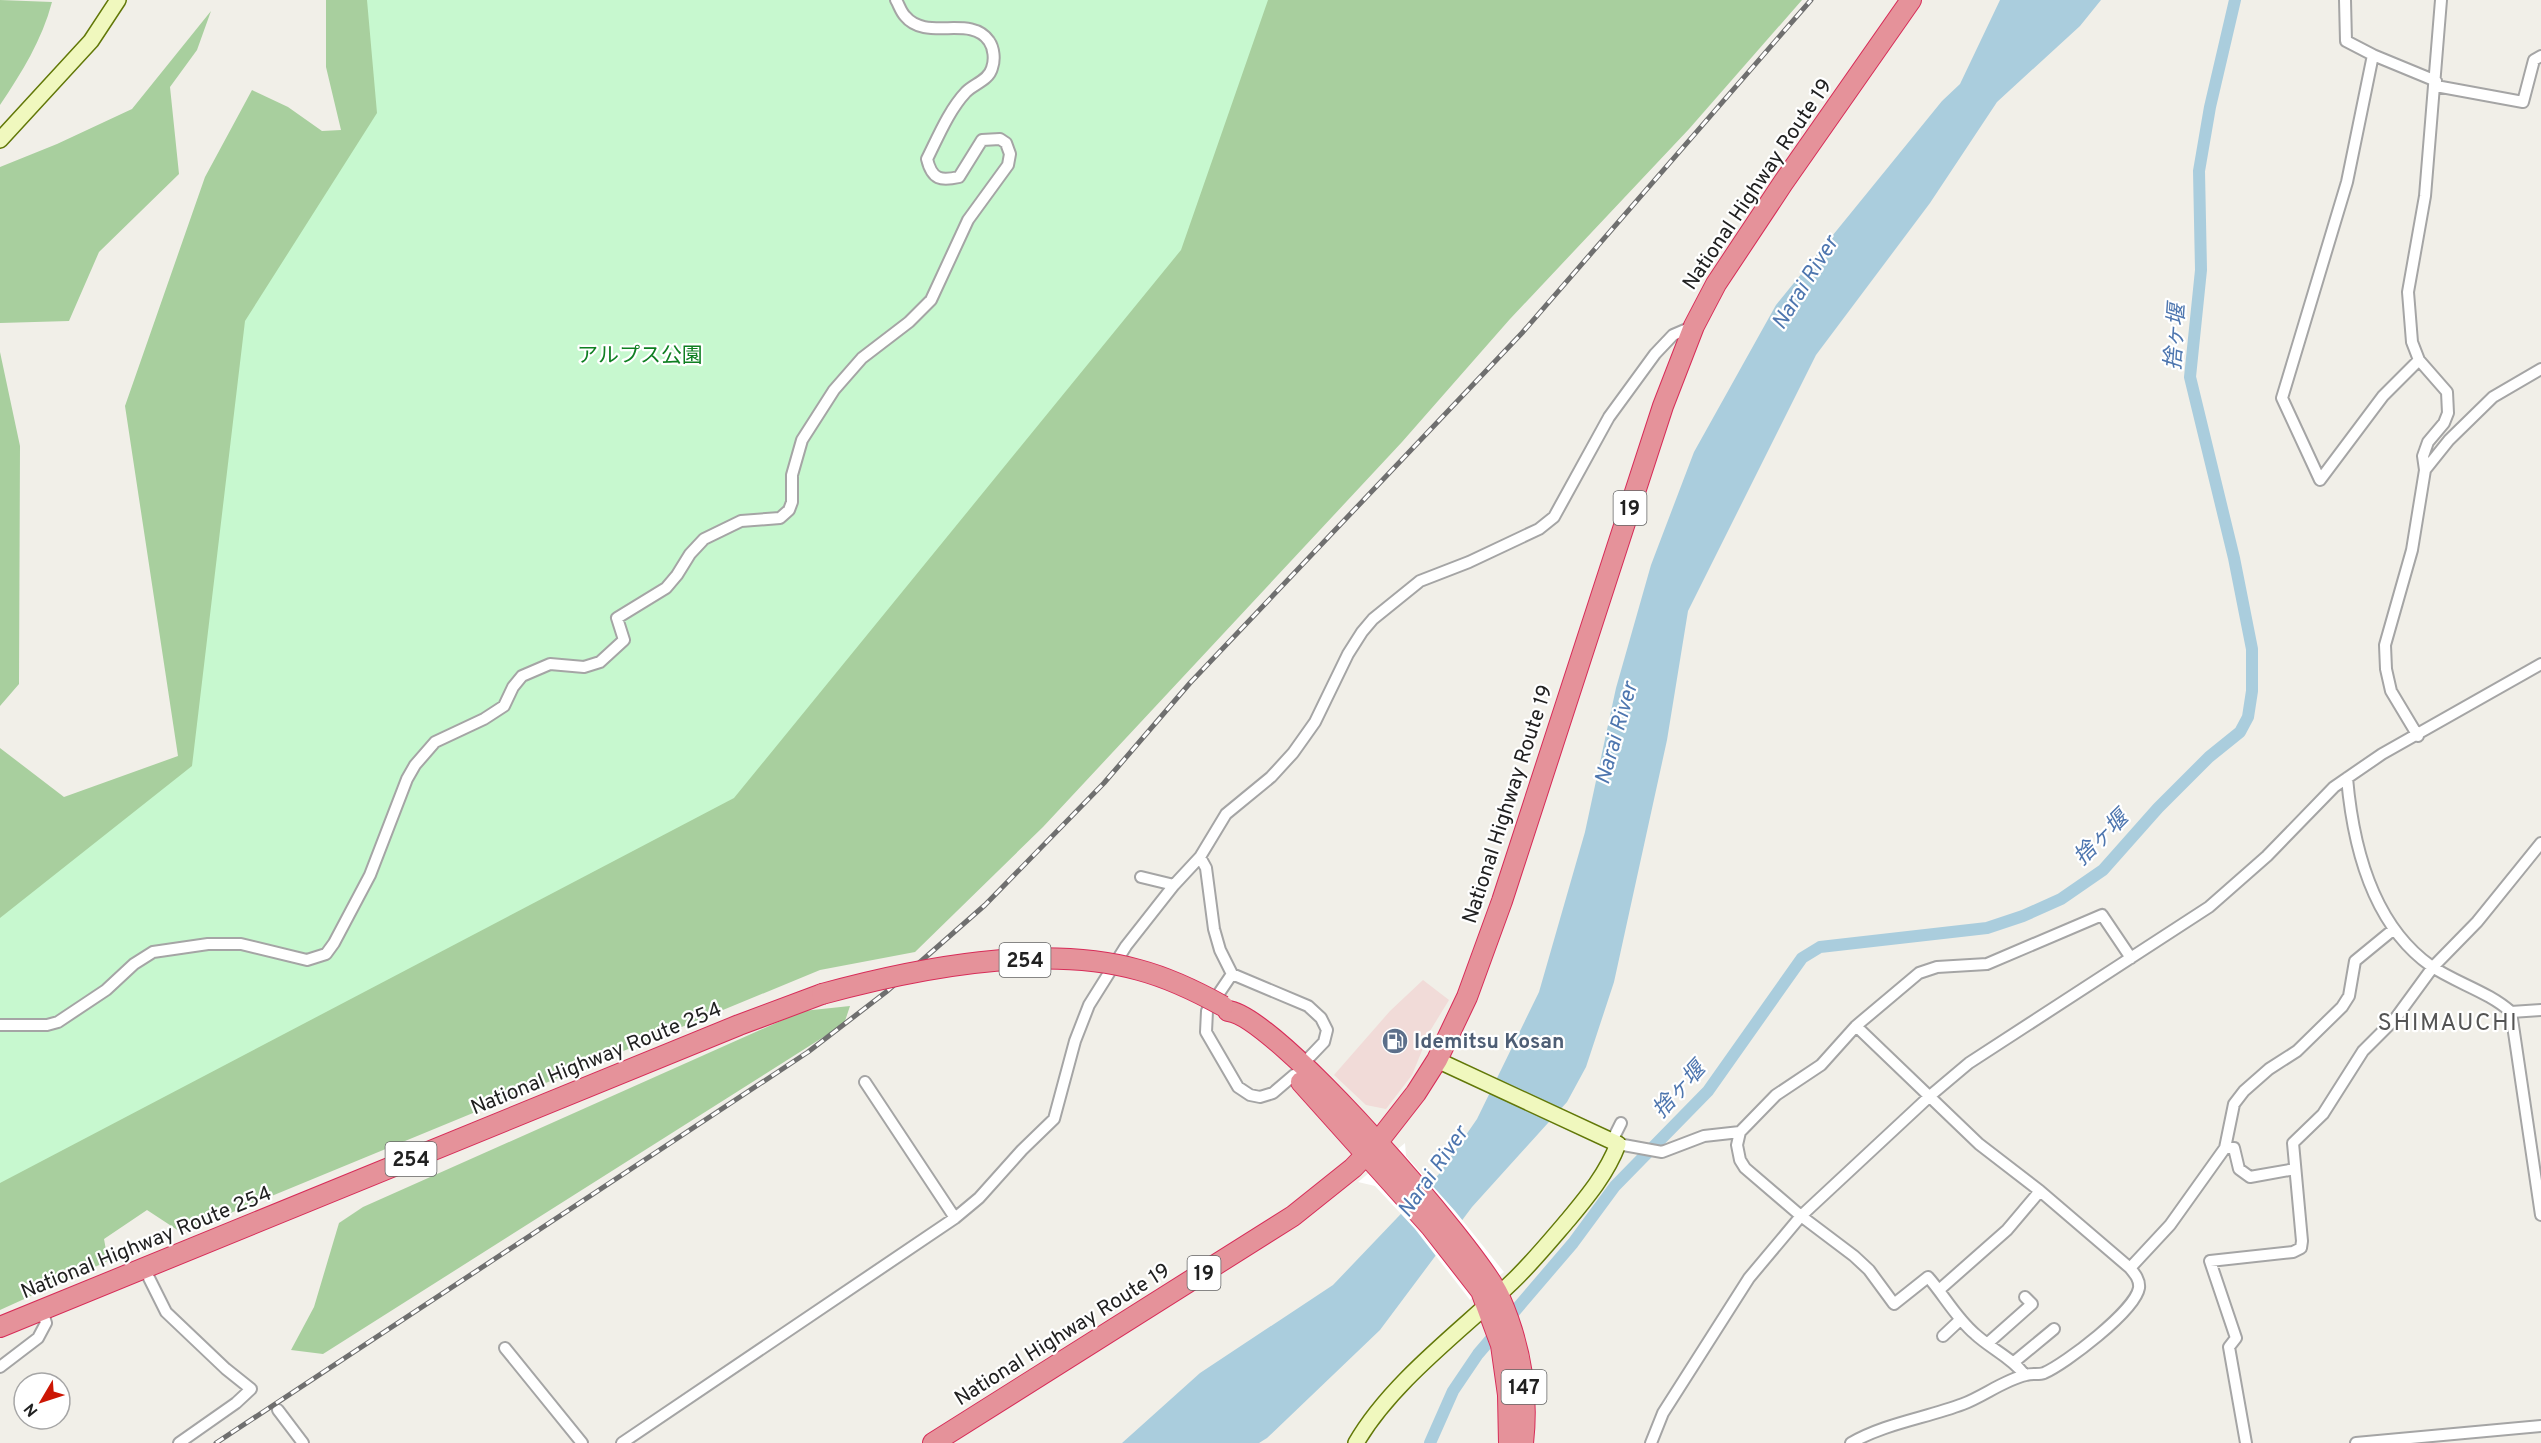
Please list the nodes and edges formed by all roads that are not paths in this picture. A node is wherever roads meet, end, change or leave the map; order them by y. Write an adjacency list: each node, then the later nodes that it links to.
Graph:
1 (118, 0): 9 (street)
2 (896, 0): 27 (street)
3 (1911, 0): 10 (highway, National Highway Route 19 / 19)
4 (2345, 0): 6 (street)
5 (2441, 0): 8 (street)
6 (2373, 55): 8 (street); 11 (street)
7 (2541, 56): 8 (street)
8 (2436, 83): 11 (street)
9 (0, 140)
10 (1694, 326): 18 (street); 29 (highway, National Highway Route 19 / 19)
11 (2419, 360): 13 (street)
12 (2541, 369): 13 (street)
13 (2425, 470): 15 (street)
14 (2541, 664): 15 (street)
15 (2418, 736): 16 (street)
16 (2347, 778): 21 (street); 22 (street)
17 (2541, 843): 23 (street)
18 (1200, 857): 20 (street); 24 (street)
19 (1142, 877): 20 (street)
20 (1174, 885): 42 (street)
21 (2394, 929): 23 (street); 36 (street)
22 (2131, 958): 28 (street); 32 (street)
23 (2433, 967): 26 (street); 38 (street)
24 (1232, 974): 30 (street); 30 (street)
25 (2541, 1010): 26 (street)
26 (2511, 1012): 40 (street)
27 (0, 1025)
28 (1856, 1026): 32 (street); 34 (street)
29 (1437, 1060): 35 (street); 37 (highway, National Highway Route 19 / 19)
30 (1298, 1070): 37 (highway, National Highway Route 254 / 254); 48 (highway, National Highway Route 254 / 254, bridge)
31 (865, 1082): 42 (street)
32 (1931, 1095): 39 (street); 41 (street)
33 (1621, 1123): 35 (street)
34 (1740, 1132): 35 (street); 41 (street)
35 (1612, 1141): 47 (street)
36 (2224, 1148): 38 (street); 43 (street)
37 (1378, 1155): 47 (highway, 147); 65 (highway, National Highway Route 19 / 19)
38 (2295, 1169): 71 (street)
39 (2040, 1191): 43 (street); 45 (street)
40 (2541, 1215)
41 (1801, 1216): 45 (street); 69 (street)
42 (955, 1218): 64 (street)
43 (2130, 1268): 58 (street)
44 (149, 1278): 61 (street)
45 (1939, 1290): 49 (street)
46 (2025, 1297): 54 (street)
47 (1492, 1299): 53 (highway, 147); 66 (street)
48 (42, 1310): 50 (highway, National Highway Route 254 / 254); 57 (street)
49 (1960, 1320): 52 (street); 54 (street)
50 (0, 1327)
51 (2054, 1329): 56 (street)
52 (1942, 1336)
53 (1507, 1339): 67 (highway, 147); 68 (highway, 147)
54 (1988, 1343): 56 (street)
55 (505, 1348): 63 (street)
56 (2014, 1362): 58 (street)
57 (0, 1367)
58 (2025, 1375): 70 (street)
59 (278, 1410): 62 (street)
60 (2541, 1426): 72 (street)
61 (179, 1443)
62 (303, 1443)
63 (582, 1443)
64 (622, 1443)
65 (933, 1443)
66 (1356, 1443)
67 (1509, 1443)
68 (1523, 1443)
69 (1651, 1443)
70 (1851, 1443)
71 (2246, 1443)
72 (2355, 1443)

